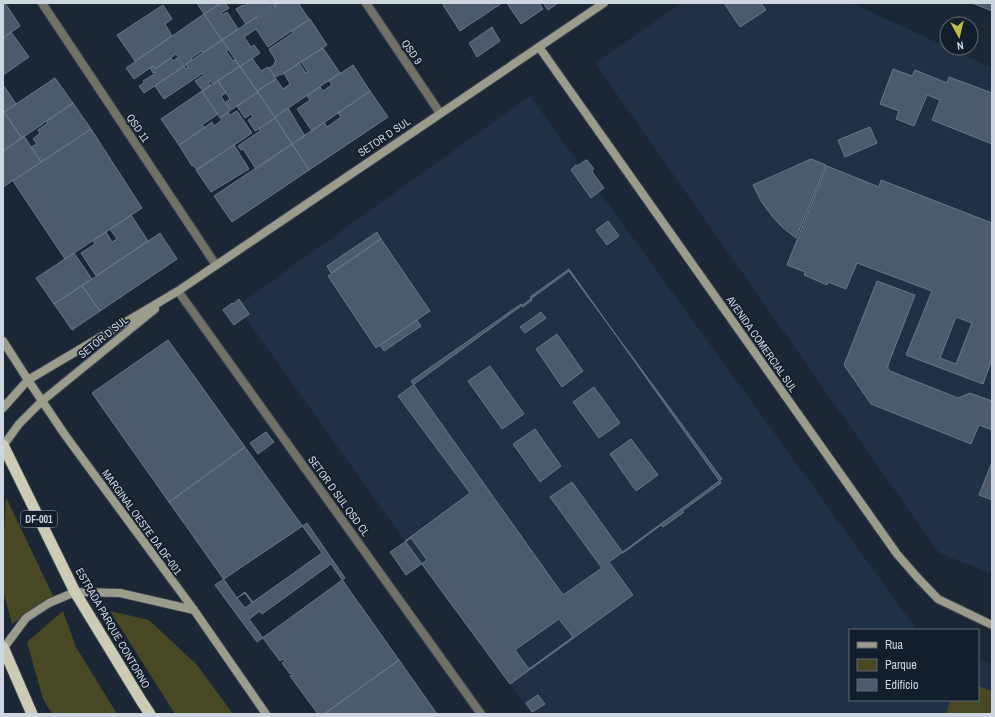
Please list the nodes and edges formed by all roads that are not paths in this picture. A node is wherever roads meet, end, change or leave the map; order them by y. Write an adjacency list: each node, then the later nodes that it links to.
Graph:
1 (42, 3): 6 (street, QSD 11)
2 (366, 3): 5 (street, QSD 9)
3 (604, 3): 4 (main road, SETOR D SUL)
4 (539, 47): 5 (main road, SETOR D SUL); 15 (main road, AVENIDA COMERCIAL SUL)
5 (440, 113): 6 (main road, SETOR D SUL)
6 (216, 265): 7 (main road, SETOR D SUL)
7 (178, 291): 9 (main road, SETOR D SUL); 10 (main road, SETOR D SUL); 20 (street, SETOR D SUL QSD CL)
8 (3, 341): 9 (main road, MARGINAL OESTE DA DF-001)
9 (28, 380): 10 (main road, MARGINAL OESTE DA DF-001); 11 (main road, SETOR D SUL)
10 (42, 401): 12 (main road, SETOR D SUL); 14 (main road, MARGINAL OESTE DA DF-001)
11 (3, 408)
12 (3, 446): 13 (highway, ESTRADA PARQUE CONTORNO / DF-001)
13 (75, 592): 14 (main road); 16 (main road); 18 (highway, ESTRADA PARQUE CONTORNO / DF-001)
14 (194, 610): 19 (main road, MARGINAL OESTE DA DF-001)
15 (992, 625)
16 (3, 648): 17 (highway)
17 (32, 714)
18 (150, 714)
19 (266, 714)
20 (481, 714)

